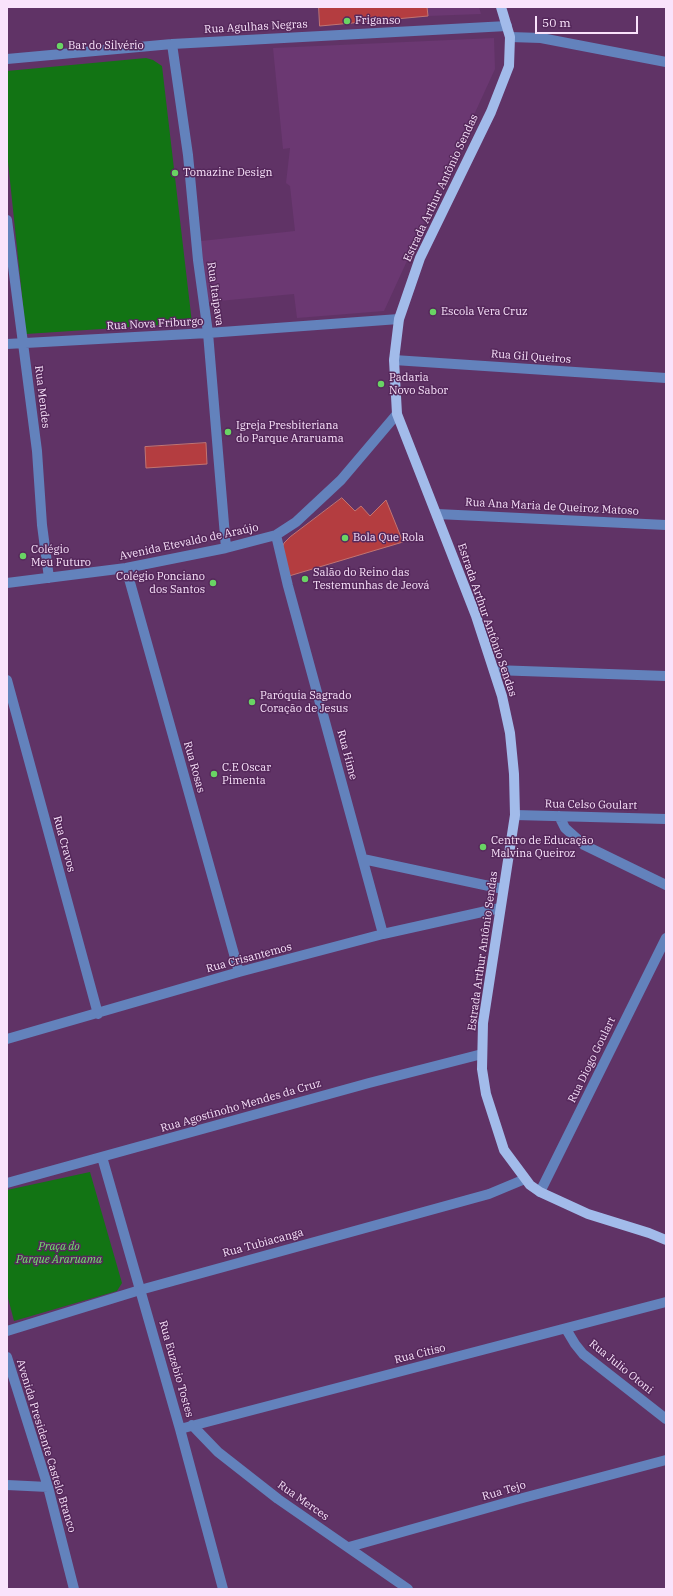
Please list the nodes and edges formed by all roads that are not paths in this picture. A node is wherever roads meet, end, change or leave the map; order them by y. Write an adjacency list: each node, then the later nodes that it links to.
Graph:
1 (501, 7): 2 (main road, Estrada Arthur Antônio Sendas)
2 (507, 26): 3 (main road, Estrada Arthur Antônio Sendas); 4 (street, Rua Agulhas Negras)
3 (510, 37): 6 (street); 8 (main road, Estrada Arthur Antônio Sendas)
4 (172, 44): 5 (street, Rua Agulhas Negras); 9 (street, Rua Itaipava)
5 (7, 59)
6 (666, 62)
7 (7, 220): 11 (street, Rua Mendes)
8 (399, 319): 9 (street, Rua Nova Friburgo); 12 (main road, Estrada Arthur Antônio Sendas)
9 (208, 334): 11 (street, Rua Nova Friburgo); 18 (street, Rua Itaipava)
10 (7, 344): 11 (street, Rua Nova Friburgo)
11 (23, 344): 20 (street, Rua Mendes)
12 (394, 360): 13 (street, Rua Gil Queiros); 14 (main road, Estrada Arthur Antônio Sendas)
13 (666, 378)
14 (398, 414): 15 (main road, Estrada Arthur Antônio Sendas); 17 (street, Avenida Etevaldo de Araújo)
15 (437, 514): 16 (street, Rua Ana Maria de Queiroz Matoso); 22 (main road, Estrada Arthur Antônio Sendas)
16 (666, 525)
17 (276, 535): 18 (street, Avenida Etevaldo de Araújo); 28 (street, Rua Hime)
18 (226, 548): 19 (street, Avenida Etevaldo de Araújo)
19 (126, 568): 20 (street, Avenida Etevaldo de Araújo); 34 (street, Rua Rosas)
20 (49, 578): 21 (street, Avenida Etevaldo de Araújo)
21 (7, 582)
22 (494, 670): 23 (street); 25 (main road, Estrada Arthur Antônio Sendas)
23 (666, 676)
24 (7, 680): 35 (street, Rua Cravos)
25 (515, 815): 26 (street, Rua Celso Goulart); 30 (main road, Estrada Arthur Antônio Sendas)
26 (559, 816): 27 (street, Rua Celso Goulart); 29 (street)
27 (666, 819)
28 (363, 859): 30 (street); 32 (street, Rua Hime)
29 (666, 885)
30 (503, 889): 31 (main road, Estrada Arthur Antônio Sendas)
31 (500, 908): 32 (street, Rua Crisantemos); 37 (main road, Estrada Arthur Antônio Sendas)
32 (383, 934): 34 (street, Rua Crisantemos)
33 (666, 938): 41 (street, Rua Diogo Goulart)
34 (239, 972): 35 (street, Rua Crisantemos)
35 (98, 1014): 36 (street, Rua Crisantemos)
36 (7, 1039)
37 (482, 1054): 38 (street, Rua Agostinoho Mendes da Cruz); 39 (main road, Estrada Arthur Antônio Sendas)
38 (102, 1157): 40 (street, Rua Agostinoho Mendes da Cruz); 43 (street, Rua Euzebio Tostes)
39 (525, 1179): 41 (main road, Estrada Arthur Antônio Sendas); 43 (street, Rua Tubiacanga)
40 (7, 1183)
41 (540, 1192): 42 (main road, Estrada Arthur Antônio Sendas)
42 (666, 1240)
43 (140, 1290): 46 (street, Rua Tubiacanga); 50 (street, Rua Euzebio Tostes)
44 (666, 1302): 45 (street, Rua Citiso)
45 (566, 1329): 48 (street, Rua Julio Otoni); 49 (street, Rua Citiso)
46 (7, 1330)
47 (7, 1357): 53 (street, Avenida Presidente Castelo Branco)
48 (666, 1419)
49 (192, 1425): 50 (street, Rua Citiso); 54 (street, Rua Merces)
50 (180, 1429): 56 (street, Rua Euzebio Tostes)
51 (666, 1460): 54 (street, Rua Tejo)
52 (7, 1485): 53 (street)
53 (48, 1487): 55 (street, Avenida Presidente Castelo Branco)
54 (349, 1547): 57 (street, Rua Merces)
55 (74, 1589)
56 (223, 1589)
57 (408, 1589)

